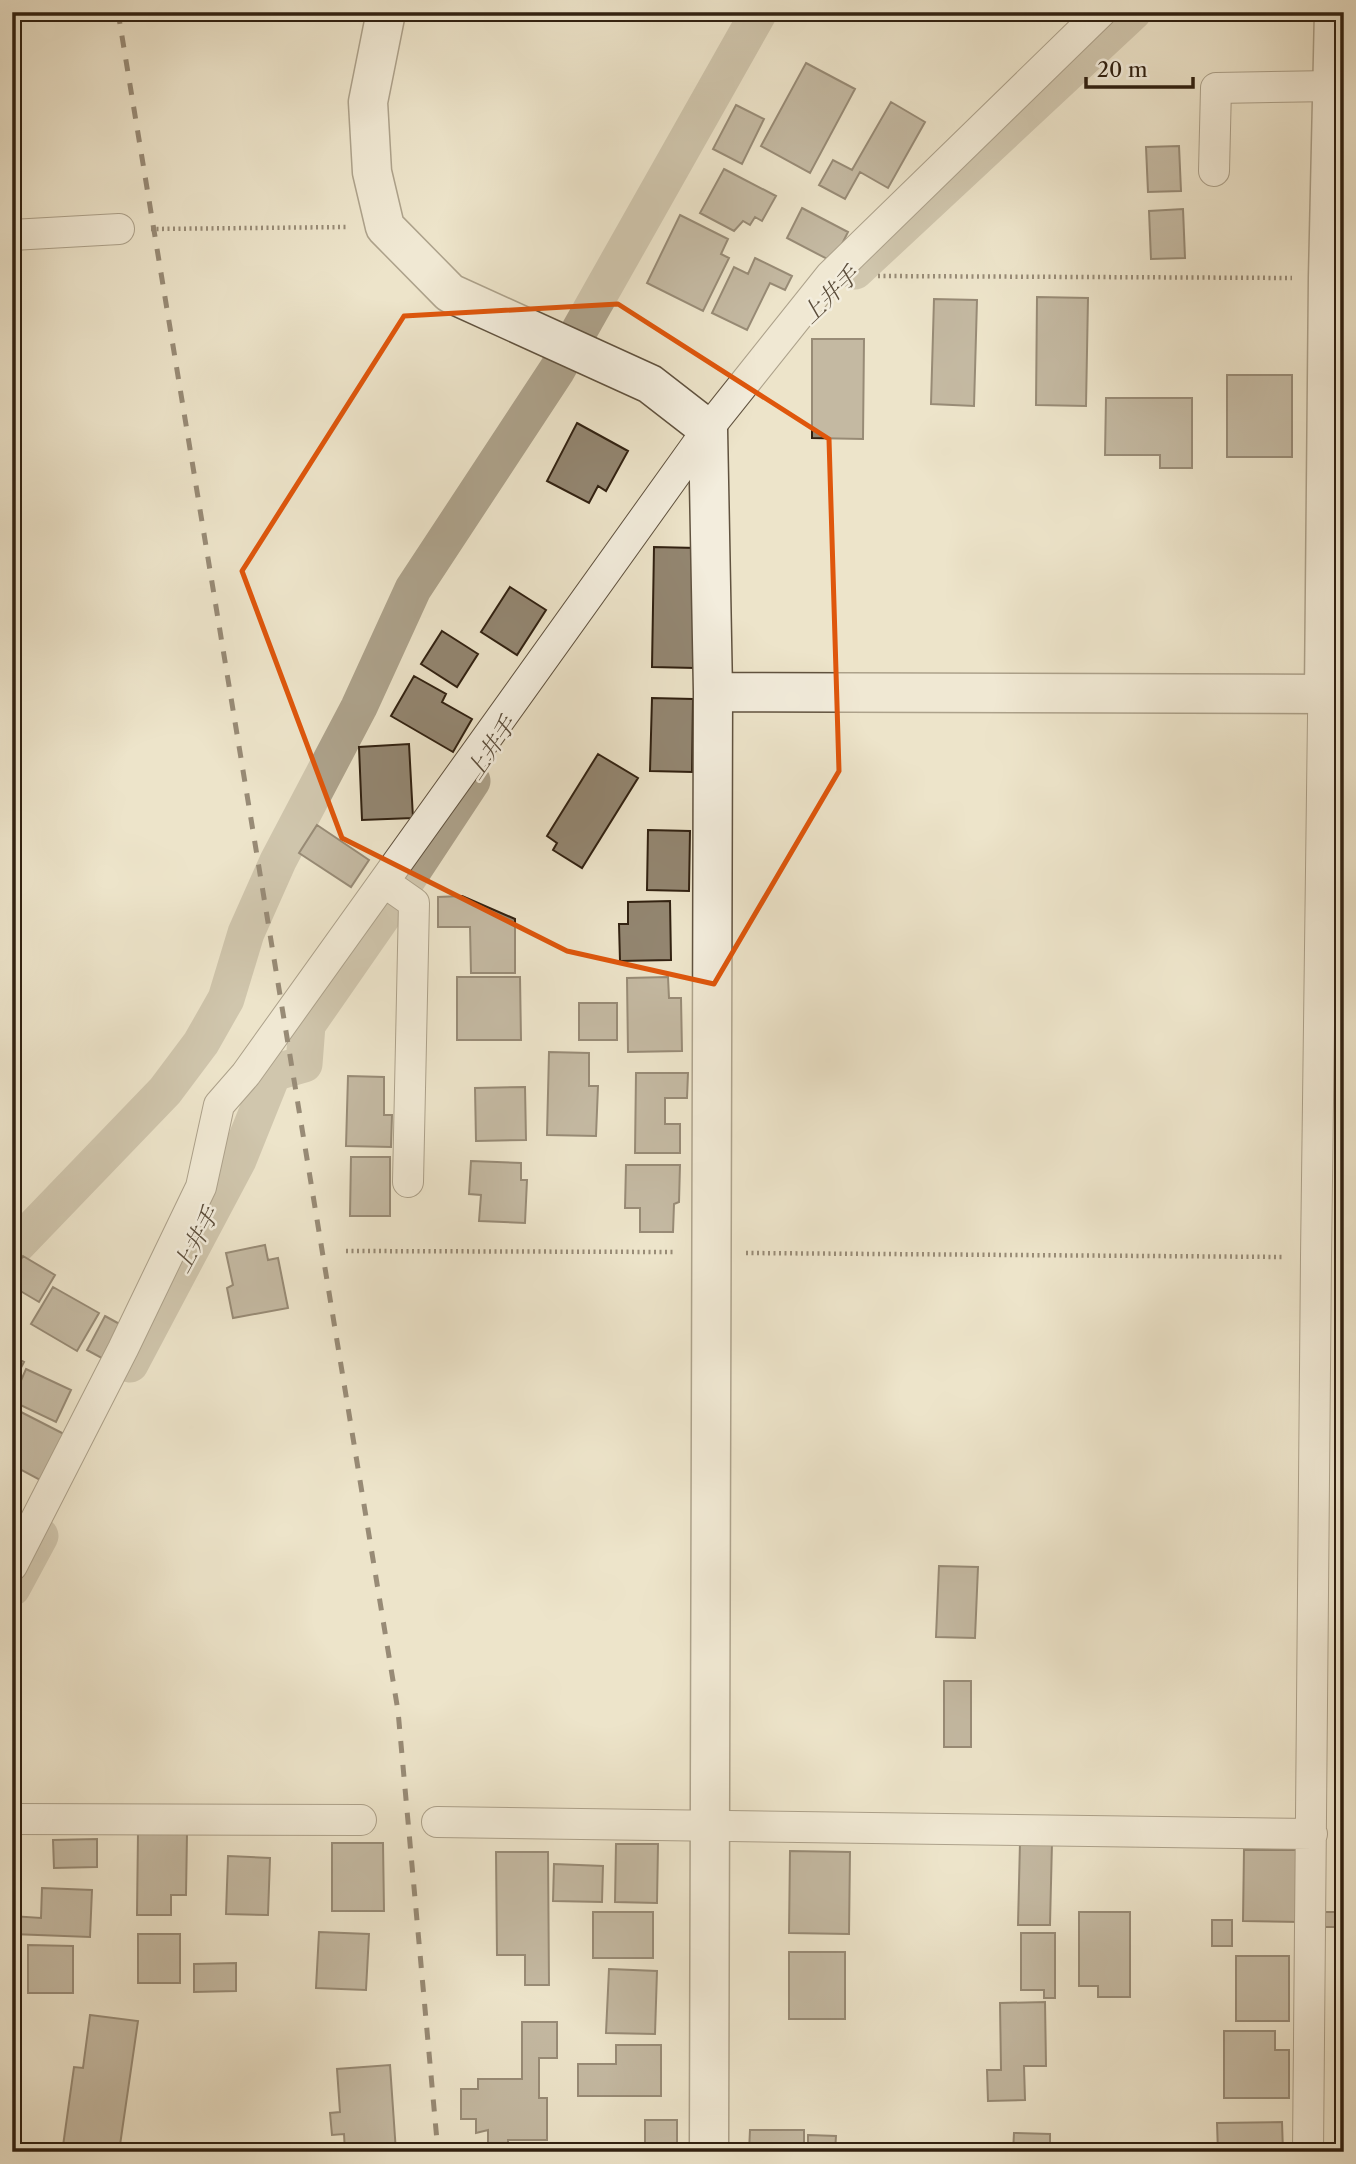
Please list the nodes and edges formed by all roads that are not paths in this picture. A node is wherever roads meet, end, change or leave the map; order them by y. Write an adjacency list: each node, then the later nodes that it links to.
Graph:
1 (386, 12): 8 (street)
2 (1101, 12): 8 (street)
3 (1334, 12): 4 (street)
4 (1332, 86): 5 (street); 10 (street)
5 (1214, 171)
6 (119, 229): 7 (street)
7 (12, 235)
8 (708, 429): 9 (street); 11 (street)
9 (713, 692): 10 (street); 17 (street)
10 (1334, 695): 18 (street)
11 (384, 882): 12 (street); 13 (street)
12 (408, 1182)
13 (12, 1566)
14 (12, 1819): 15 (street)
15 (360, 1821)
16 (437, 1822): 17 (street)
17 (710, 1826): 18 (street); 19 (street)
18 (1312, 1834): 20 (street)
19 (709, 2152)
20 (1308, 2152)

